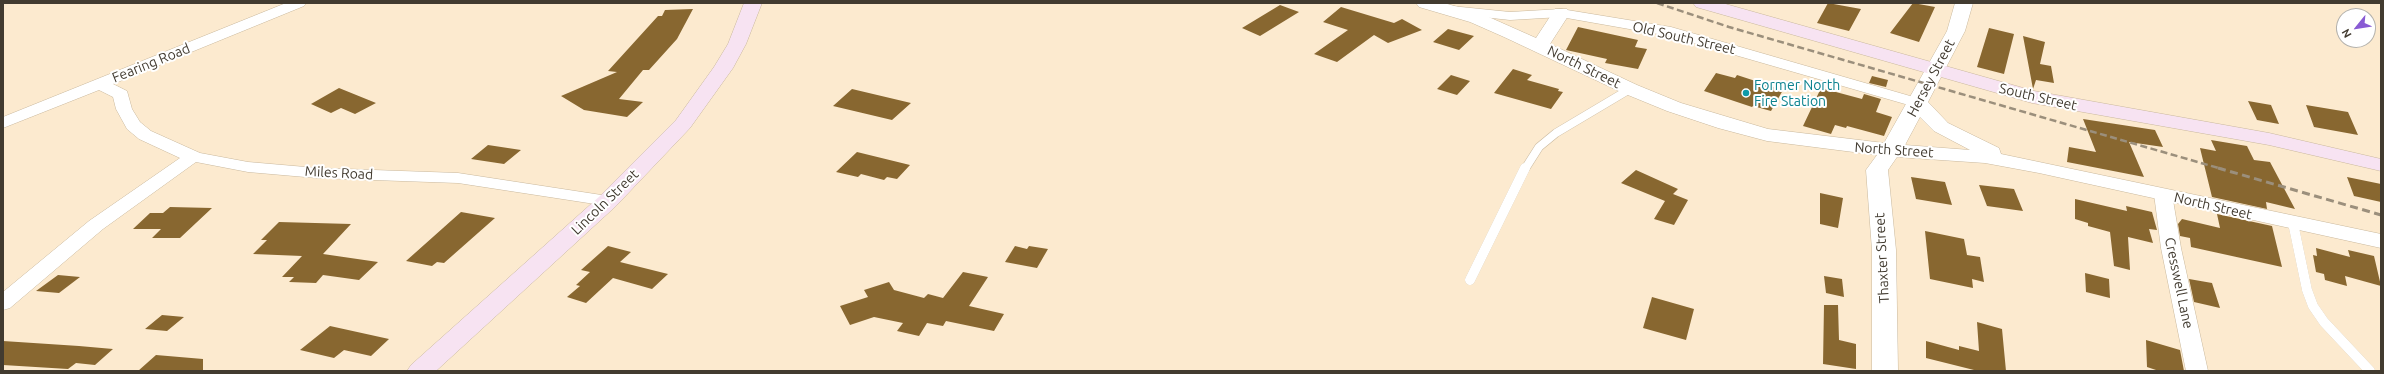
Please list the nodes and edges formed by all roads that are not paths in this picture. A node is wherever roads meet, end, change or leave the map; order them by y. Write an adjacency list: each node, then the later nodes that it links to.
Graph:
1 (299, 3): 10 (street, Fearing Road)
2 (753, 3): 19 (main road, Lincoln Street)
3 (1425, 3): 6 (street, North Street)
4 (1702, 3): 9 (main road, South Street)
5 (1964, 3): 9 (street, Hersey Street)
6 (1444, 9): 7 (street, Old South Street); 8 (street, North Street)
7 (1562, 13): 8 (street); 12 (street, Old South Street)
8 (1540, 46): 11 (street, North Street)
9 (1936, 71): 12 (street, Hersey Street); 16 (main road, South Street)
10 (100, 84): 13 (street, Fearing Road); 15 (street, Miles Road)
11 (1630, 89): 14 (street, North Street); 22 (lane)
12 (1918, 102): 14 (street, Hersey Street); 17 (street)
13 (3, 123)
14 (1891, 150): 17 (street, North Street); 25 (street, Thaxter Street)
15 (194, 156): 19 (street, Miles Road); 23 (street)
16 (2381, 165)
17 (2039, 167): 18 (street, North Street)
18 (2163, 194): 20 (street, North Street); 26 (street, Cresswell Lane)
19 (608, 201): 24 (main road, Lincoln Street)
20 (2293, 223): 21 (street, North Street); 27 (lane)
21 (2381, 241)
22 (1470, 280)
23 (3, 303)
24 (420, 371)
25 (1885, 371)
26 (2197, 371)
27 (2370, 371)

